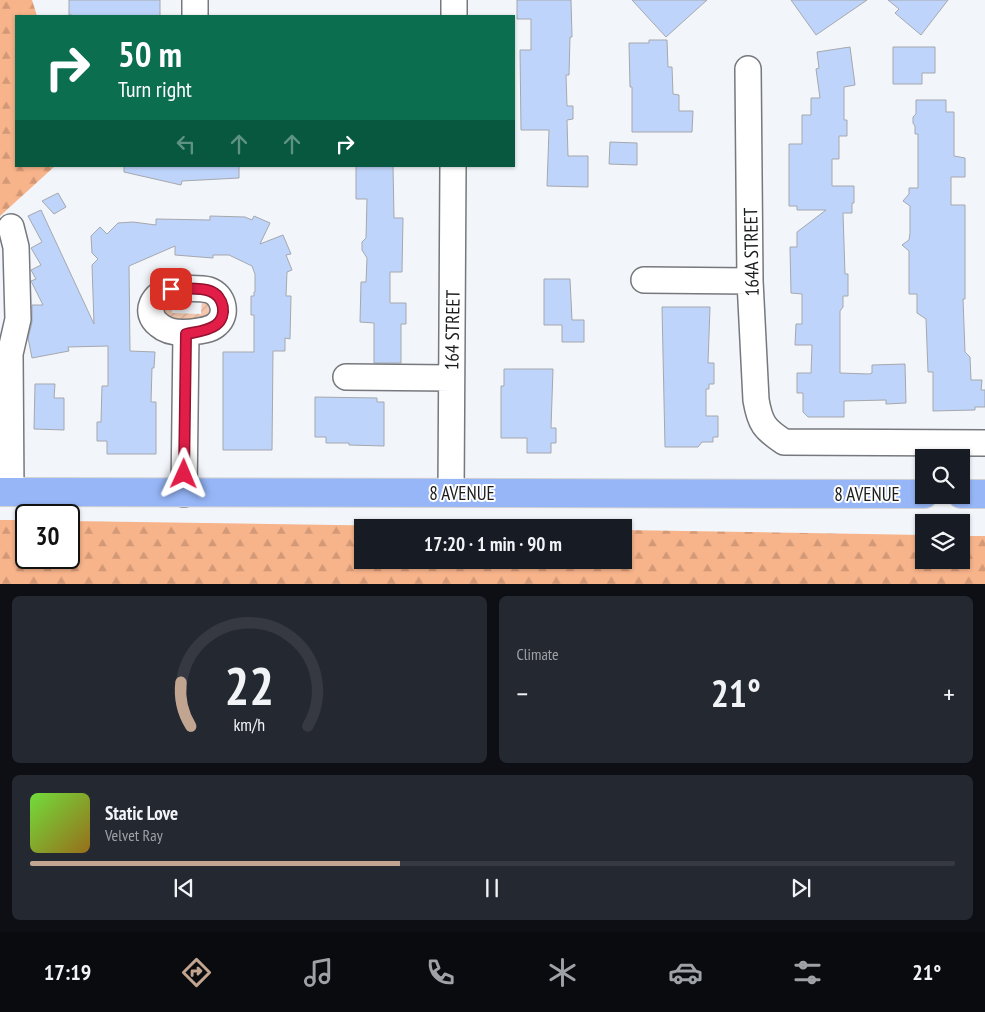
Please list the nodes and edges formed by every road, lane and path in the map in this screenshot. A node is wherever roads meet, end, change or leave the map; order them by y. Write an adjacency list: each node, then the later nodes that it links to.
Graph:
1 (195, 0): 3 (street)
2 (454, 0): 4 (street)
3 (195, 15)
4 (454, 15)
5 (748, 69): 9 (street, 164A STREET)
6 (453, 167): 13 (street, 164 STREET)
7 (11, 227): 11 (street)
8 (644, 280): 9 (street)
9 (750, 281): 14 (street, 164A STREET)
10 (186, 334): 17 (street)
11 (5, 354): 15 (street)
12 (346, 377): 13 (street)
13 (451, 378): 16 (street, 164 STREET)
14 (985, 443)
15 (5, 492): 17 (main road, 8 AVENUE)
16 (451, 493): 17 (main road, 8 AVENUE); 18 (main road, 8 AVENUE)
17 (184, 494)
18 (915, 494)
19 (970, 494): 20 (main road)
20 (985, 494)

